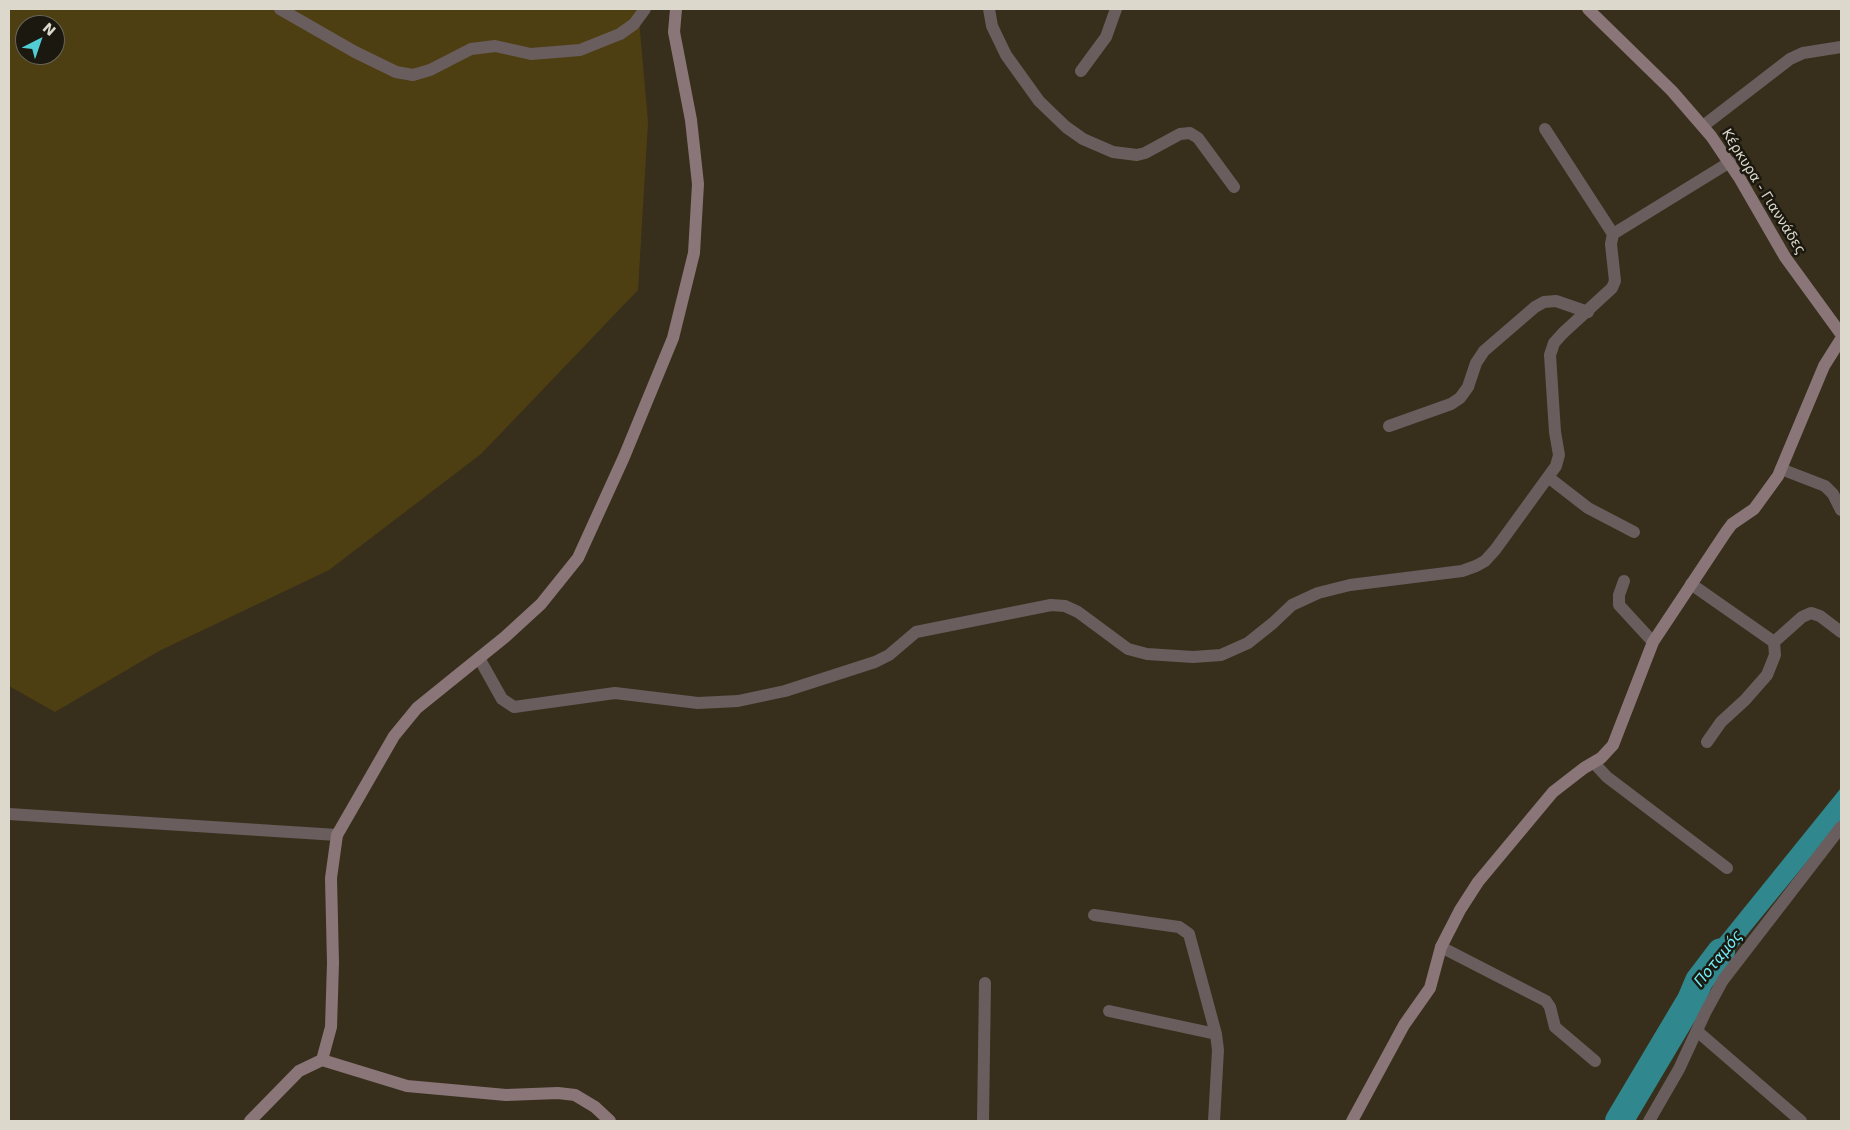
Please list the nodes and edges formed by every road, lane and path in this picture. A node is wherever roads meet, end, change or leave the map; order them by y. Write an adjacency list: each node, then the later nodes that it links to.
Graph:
1 (280, 9): 2 (street)
2 (645, 9)
3 (676, 9): 27 (street)
4 (989, 9): 12 (street)
5 (1116, 9): 8 (street)
6 (1588, 9): 9 (street, Κέρκυρα - Γιαννάδες)
7 (1841, 47): 9 (street)
8 (1081, 71)
9 (1703, 126): 11 (street, Κέρκυρα - Γιαννάδες)
10 (1545, 129): 13 (street)
11 (1730, 162): 13 (street); 15 (street, Κέρκυρα - Γιαννάδες)
12 (1234, 187)
13 (1613, 234): 14 (street)
14 (1588, 312): 17 (street); 19 (street)
15 (1841, 334)
16 (1841, 339): 18 (street)
17 (1389, 426)
18 (1781, 469): 20 (street); 23 (street)
19 (1548, 476): 21 (street); 27 (street)
20 (1841, 510)
21 (1634, 532)
22 (1624, 581): 25 (street)
23 (1692, 584): 25 (street); 26 (street)
24 (1841, 632): 26 (street)
25 (1652, 642): 29 (street)
26 (1774, 642): 28 (street)
27 (480, 658): 32 (street)
28 (1707, 742)
29 (1594, 763): 33 (street); 35 (street)
30 (9, 814): 32 (street)
31 (1841, 827): 38 (street)
32 (337, 835): 40 (street)
33 (1727, 868)
34 (1094, 915): 39 (street)
35 (1441, 946): 41 (street); 46 (street)
36 (985, 983): 44 (street)
37 (1108, 1011): 39 (street)
38 (1697, 1031): 47 (street); 48 (street)
39 (1216, 1034): 45 (street)
40 (322, 1060): 42 (street); 43 (street)
41 (1595, 1061)
42 (250, 1121)
43 (610, 1121)
44 (983, 1121)
45 (1214, 1121)
46 (1352, 1121)
47 (1649, 1121)
48 (1801, 1121)

